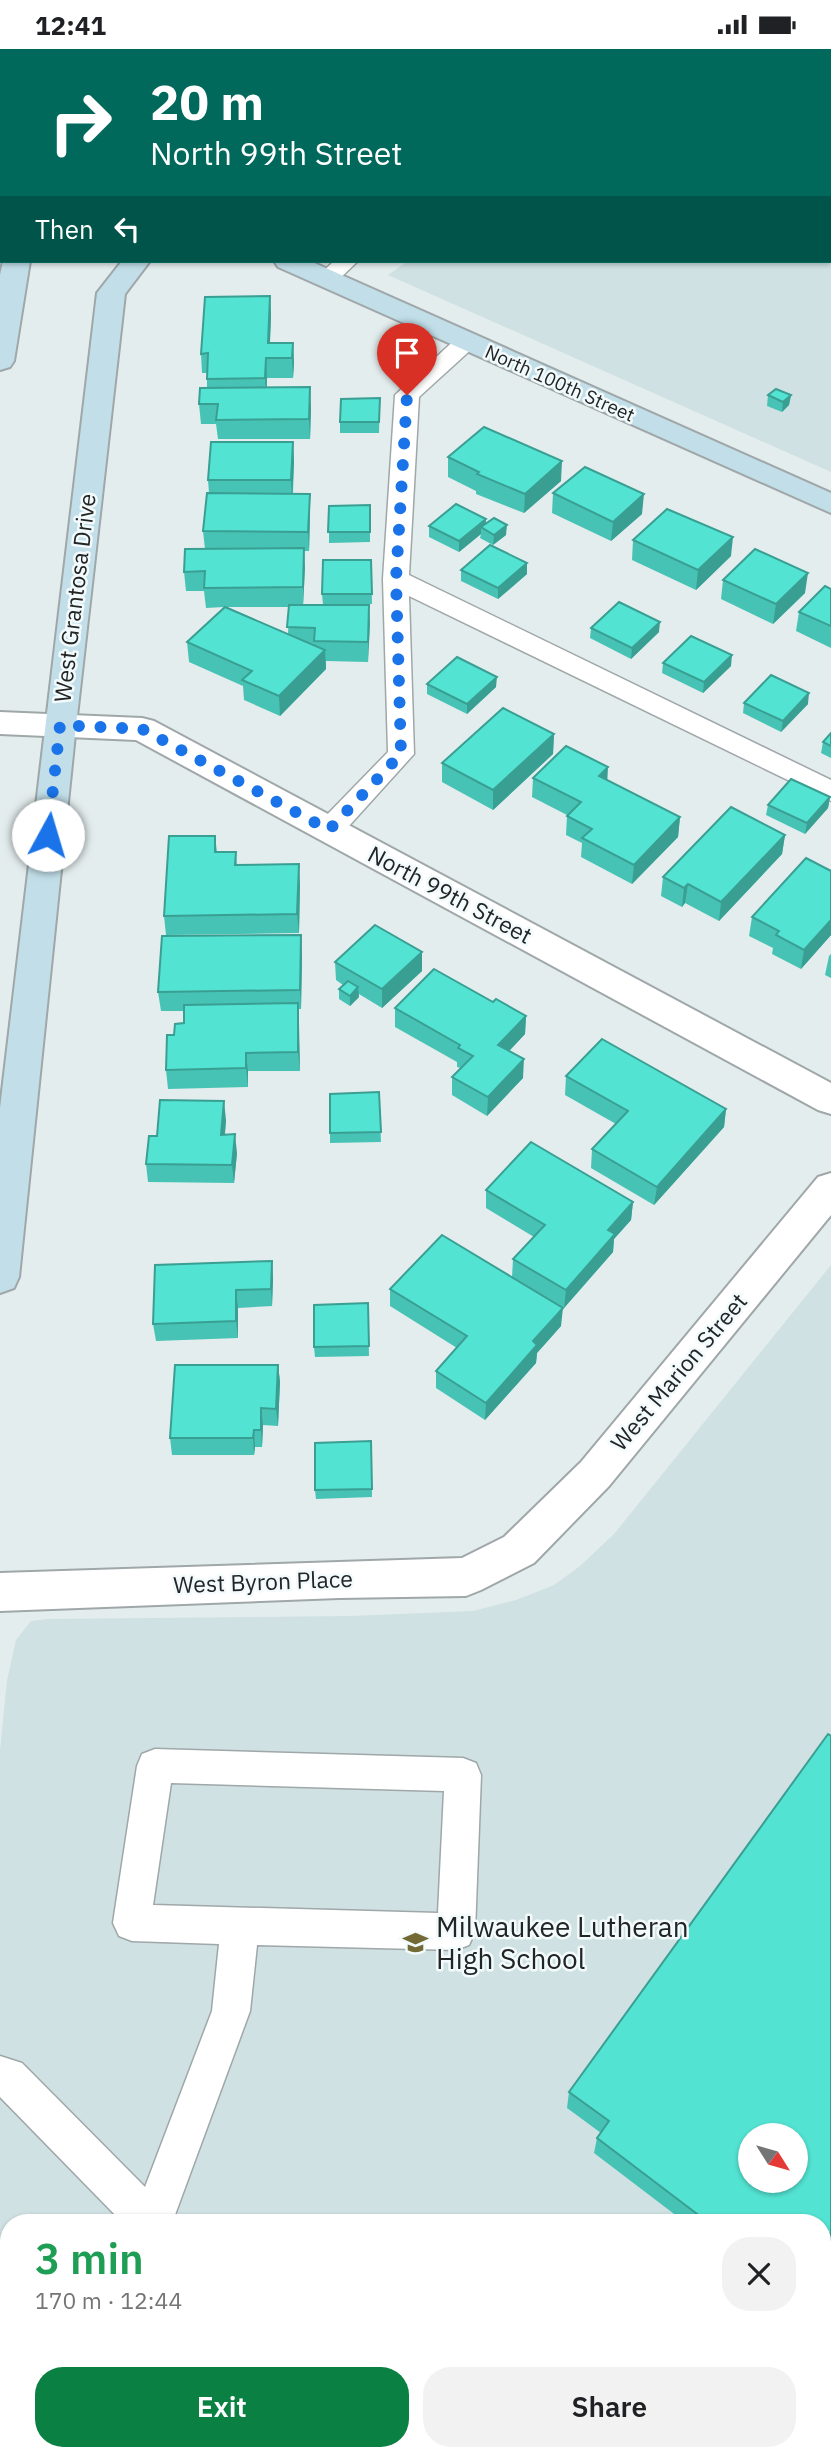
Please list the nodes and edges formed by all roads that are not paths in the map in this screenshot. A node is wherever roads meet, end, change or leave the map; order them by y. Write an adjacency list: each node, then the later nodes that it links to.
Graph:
1 (17, 263): 6 (street)
2 (134, 263): 10 (street, West Grantosa Drive)
3 (300, 263): 4 (street, North 100th Street)
4 (337, 269): 5 (street, North 100th Street)
5 (467, 341): 7 (street, North 100th Street); 8 (lane)
6 (0, 361)
7 (831, 504)
8 (396, 579): 11 (lane); 12 (lane)
9 (0, 723): 10 (street, North 99th Street)
10 (60, 725): 12 (street, North 99th Street); 15 (street, West Grantosa Drive)
11 (831, 791)
12 (329, 830): 13 (street, North 99th Street)
13 (831, 1100)
14 (831, 1188): 16 (street, West Marion Street)
15 (0, 1277)
16 (519, 1550): 17 (street, West Byron Place)
17 (0, 1592)
18 (240, 1926): 18 (lane); 21 (lane)
19 (0, 2076): 20 (lane)
20 (143, 2214)
21 (155, 2214)

